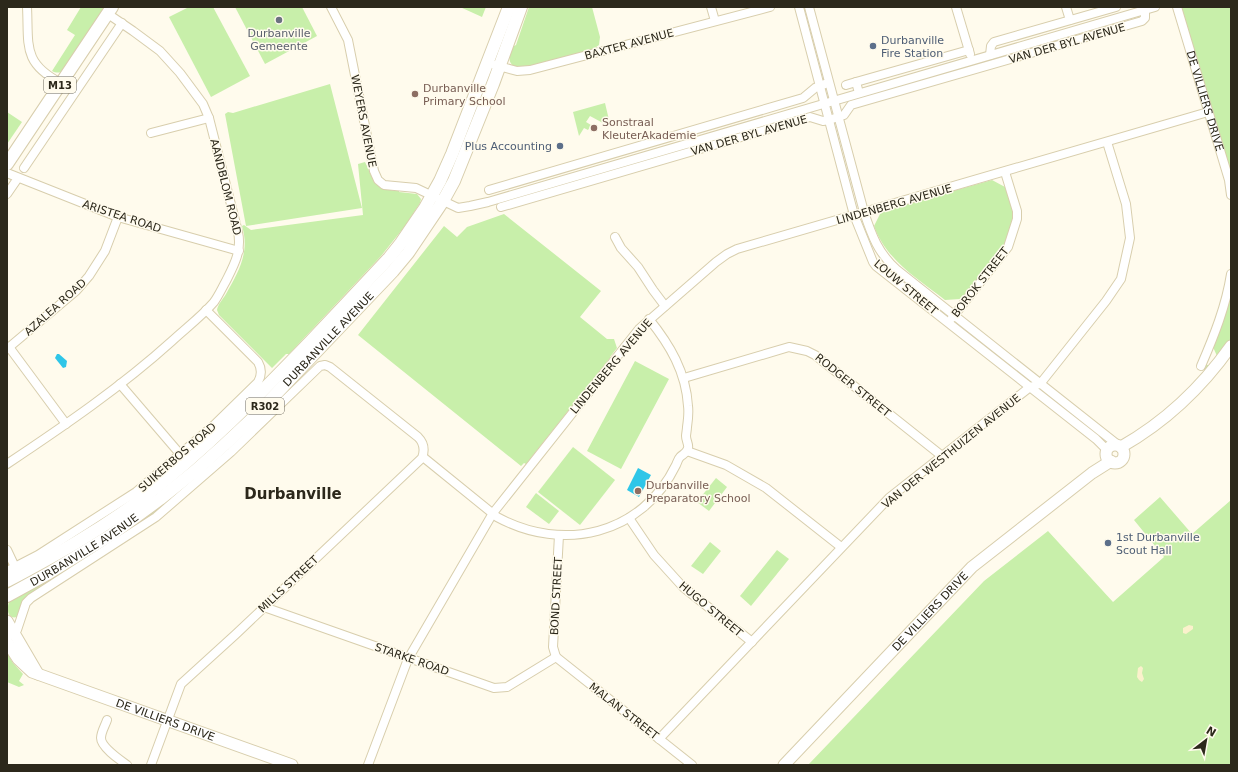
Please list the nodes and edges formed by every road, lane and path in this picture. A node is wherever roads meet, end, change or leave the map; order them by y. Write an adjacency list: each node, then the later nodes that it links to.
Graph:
1 (27, 7): 25 (street)
2 (332, 7): 46 (street, WEYERS AVENUE)
3 (509, 7): 22 (main road, DURBANVILLE AVENUE / R302)
4 (521, 7): 22 (main road, DURBANVILLE AVENUE / R302)
5 (712, 7): 17 (street)
6 (769, 7): 17 (street, BAXTER AVENUE)
7 (799, 7): 26 (street, LOUW STREET)
8 (809, 7): 23 (street, LOUW STREET)
9 (956, 7): 19 (street)
10 (1066, 7): 16 (street)
11 (1116, 7): 16 (street, VAN DER BYL AVENUE)
12 (1155, 7): 15 (street, VAN DER BYL AVENUE)
13 (1177, 7): 31 (street, DE VILLIERS DRIVE)
14 (110, 10): 18 (street, AANDBLOM ROAD); 25 (main road, M13)
15 (1145, 10): 20 (street, VAN DER BYL AVENUE); 33 (street, VAN DER BYL AVENUE)
16 (1070, 20): 20 (street, VAN DER BYL AVENUE)
17 (715, 21): 22 (street, BAXTER AVENUE)
18 (122, 23): 32 (street, AANDBLOM ROAD); 38 (street)
19 (969, 50): 21 (street); 24 (street)
20 (990, 55): 21 (street, VAN DER BYL AVENUE)
21 (972, 61): 28 (street, VAN DER BYL AVENUE)
22 (494, 64): 46 (main road, DURBANVILLE AVENUE / R302); 48 (main road, DURBANVILLE AVENUE / R302)
23 (830, 82): 26 (street); 29 (street, LOUW STREET)
24 (856, 82): 27 (street); 28 (street)
25 (61, 83): 37 (main road, M13)
26 (820, 85): 30 (street, LOUW STREET); 41 (street)
27 (846, 85)
28 (859, 94): 29 (street, VAN DER BYL AVENUE)
29 (834, 100): 30 (street, VAN DER BYL AVENUE); 33 (street, LOUW STREET)
30 (825, 103): 34 (street, LOUW STREET); 43 (street, VAN DER BYL AVENUE)
31 (1208, 112): 36 (street, LINDENBERG AVENUE); 47 (street, DE VILLIERS DRIVE)
32 (209, 118): 35 (street); 54 (street, AANDBLOM ROAD)
33 (838, 118): 34 (street, VAN DER BYL AVENUE); 50 (street, LOUW STREET)
34 (829, 120): 49 (street, VAN DER BYL AVENUE); 51 (street, LOUW STREET)
35 (151, 132)
36 (1107, 142): 39 (street, LINDENBERG AVENUE); 66 (street)
37 (7, 164)
38 (24, 168)
39 (1005, 172): 50 (street, LINDENBERG AVENUE); 58 (street, BOROK STREET)
40 (7, 173): 42 (street, ARISTEA ROAD)
41 (540, 175): 43 (street); 44 (street)
42 (18, 178): 45 (street); 52 (street, ARISTEA ROAD)
43 (544, 185): 48 (street, VAN DER BYL AVENUE)
44 (489, 190)
45 (7, 194)
46 (433, 195): 48 (street, VAN DER BYL AVENUE); 83 (main road, DURBANVILLE AVENUE / R302)
47 (1231, 195)
48 (444, 201): 84 (main road, DURBANVILLE AVENUE / R302)
49 (501, 207)
50 (864, 212): 51 (street, LINDENBERG AVENUE); 58 (street, LOUW STREET)
51 (854, 215): 56 (street, LINDENBERG AVENUE); 60 (street, LOUW STREET)
52 (118, 217): 54 (street, ARISTEA ROAD); 62 (street, AZALEA ROAD)
53 (615, 237): 56 (street)
54 (239, 251): 57 (street, AANDBLOM ROAD)
55 (1231, 274): 63 (street)
56 (665, 306): 59 (street, LINDENBERG AVENUE)
57 (206, 310): 65 (street, AANDBLOM ROAD); 71 (street, SUIKERBOS ROAD)
58 (954, 315): 60 (street, BOROK STREET); 66 (street, LOUW STREET)
59 (649, 319): 64 (street); 76 (street, LINDENBERG AVENUE)
60 (948, 323): 67 (street, LOUW STREET)
61 (1231, 346): 69 (street)
62 (8, 348): 68 (street)
63 (1200, 366)
64 (684, 378): 70 (street); 72 (street, RODGER STREET)
65 (120, 384): 68 (street, AANDBLOM ROAD); 71 (street)
66 (1040, 384): 67 (street, VAN DER WESTHUIZEN AVENUE); 69 (street, LOUW STREET)
67 (1030, 387): 72 (street, VAN DER WESTHUIZEN AVENUE); 73 (street, LOUW STREET)
68 (66, 424): 75 (street, AANDBLOM ROAD)
69 (1121, 448): 73 (street); 73 (street)
70 (687, 451): 77 (street); 79 (street)
71 (180, 454): 81 (street, SUIKERBOS ROAD)
72 (942, 456): 79 (street, VAN DER WESTHUIZEN AVENUE)
73 (1108, 456): 101 (street, DE VILLIERS DRIVE)
74 (423, 457): 76 (street); 85 (street, MILLS STREET); 87 (street)
75 (7, 464)
76 (493, 513): 78 (street); 91 (street, LINDENBERG AVENUE)
77 (629, 518): 78 (street); 89 (street, HUGO STREET)
78 (559, 535): 90 (street, BOND STREET)
79 (841, 547): 89 (street, VAN DER WESTHUIZEN AVENUE)
80 (7, 550): 81 (street)
81 (15, 567): 82 (street, SUIKERBOS ROAD)
82 (7, 571)
83 (7, 581)
84 (7, 596)
85 (264, 607): 91 (street, STARKE ROAD); 94 (street, MILLS STREET)
86 (7, 621): 87 (street)
87 (10, 634): 92 (street)
88 (7, 642): 92 (street, DE VILLIERS DRIVE)
89 (752, 642): 95 (street, VAN DER WESTHUIZEN AVENUE)
90 (556, 657): 91 (street, STARKE ROAD); 95 (street, MALAN STREET)
91 (408, 658): 99 (street, LINDENBERG AVENUE)
92 (38, 674): 94 (street, DE VILLIERS DRIVE)
93 (107, 720): 96 (street)
94 (167, 721): 97 (street, MILLS STREET); 98 (street, DE VILLIERS DRIVE)
95 (659, 739): 100 (street, MALAN STREET)
96 (127, 765)
97 (151, 765)
98 (292, 765)
99 (368, 765)
100 (692, 765)
101 (784, 765)

